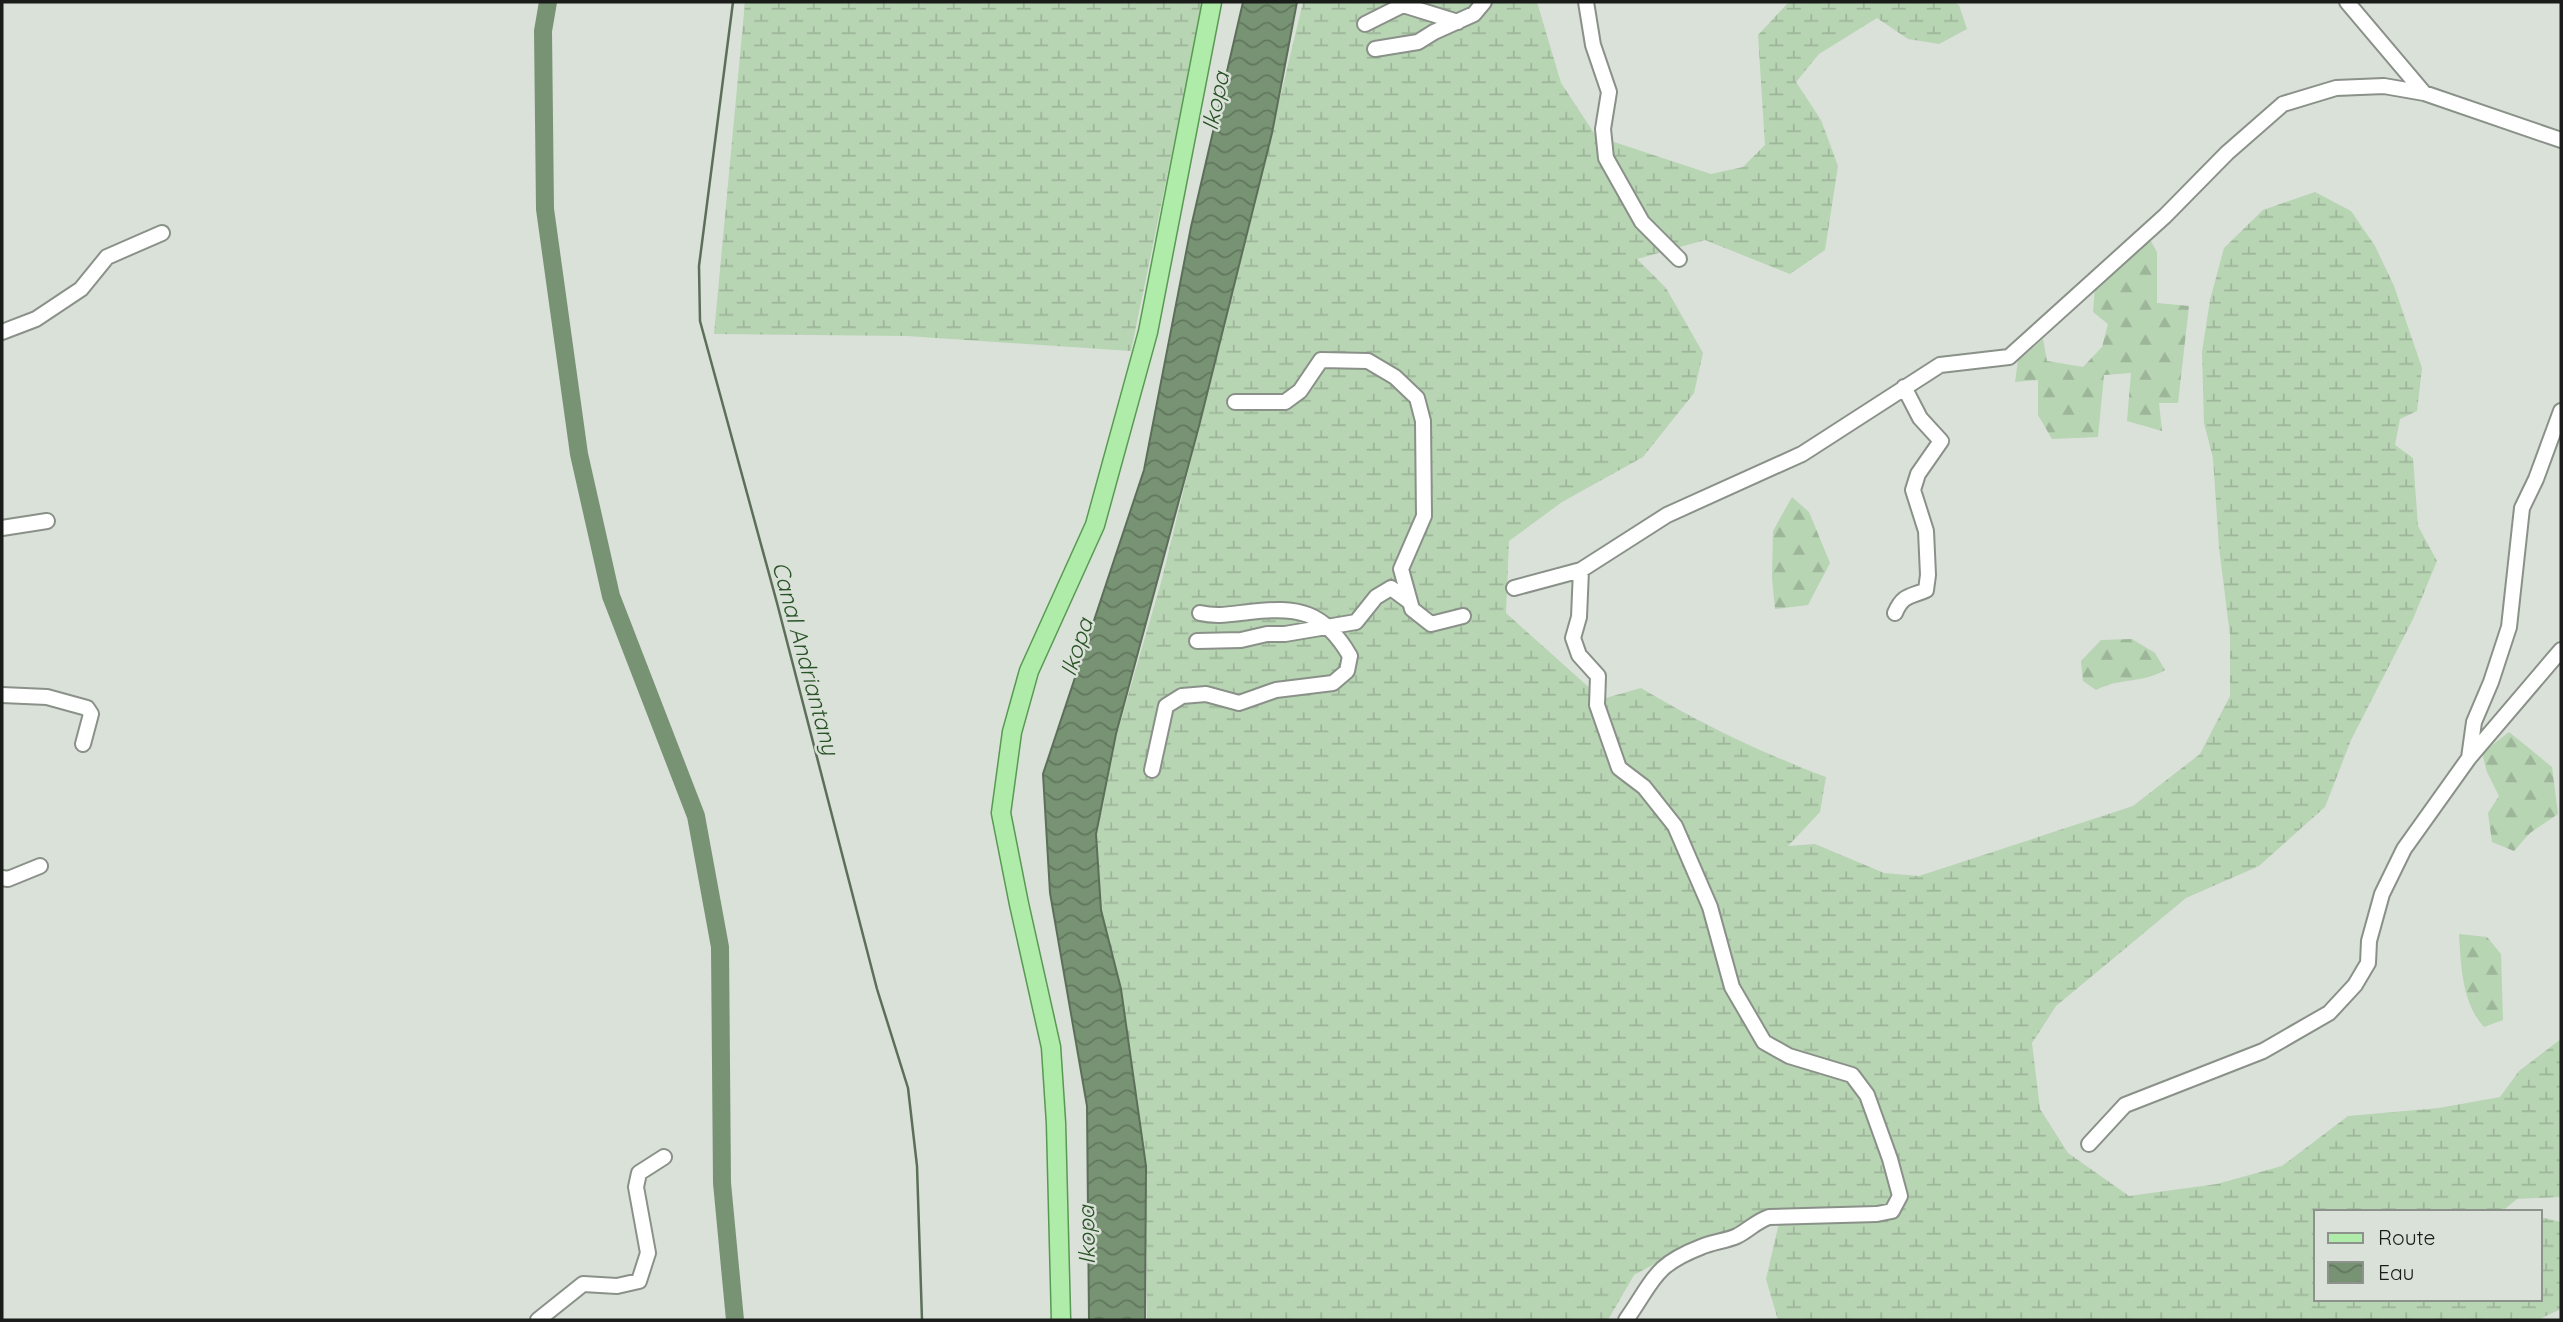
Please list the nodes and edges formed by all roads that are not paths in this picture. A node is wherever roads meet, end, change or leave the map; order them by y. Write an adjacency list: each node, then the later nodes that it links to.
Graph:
1 (1212, 2): 37 (main road)
2 (1484, 2): 5 (street)
3 (1586, 2): 11 (street)
4 (2347, 2): 8 (street)
5 (1458, 22): 6 (street); 7 (street)
6 (1365, 24)
7 (1375, 49)
8 (2424, 93): 9 (street); 13 (street)
9 (2561, 140)
10 (162, 233): 12 (street)
11 (1679, 259)
12 (2, 332)
13 (1904, 387): 18 (street); 22 (street)
14 (1235, 402): 20 (street)
15 (2561, 411): 29 (street)
16 (47, 521): 17 (street)
17 (2, 528)
18 (1581, 570): 19 (street); 38 (street)
19 (1514, 588)
20 (1410, 602): 23 (street); 24 (street)
21 (1200, 613): 24 (street)
22 (1895, 613)
23 (1463, 616)
24 (1327, 627): 25 (street); 30 (street)
25 (1197, 641)
26 (2561, 650): 29 (street)
27 (2, 695): 28 (street)
28 (83, 744)
29 (2469, 758): 33 (street)
30 (1152, 771)
31 (40, 866): 32 (street)
32 (2, 878)
33 (2089, 1144)
34 (664, 1157): 35 (street)
35 (543, 1317): 36 (street)
36 (527, 1320)
37 (1061, 1320)
38 (1626, 1320)

